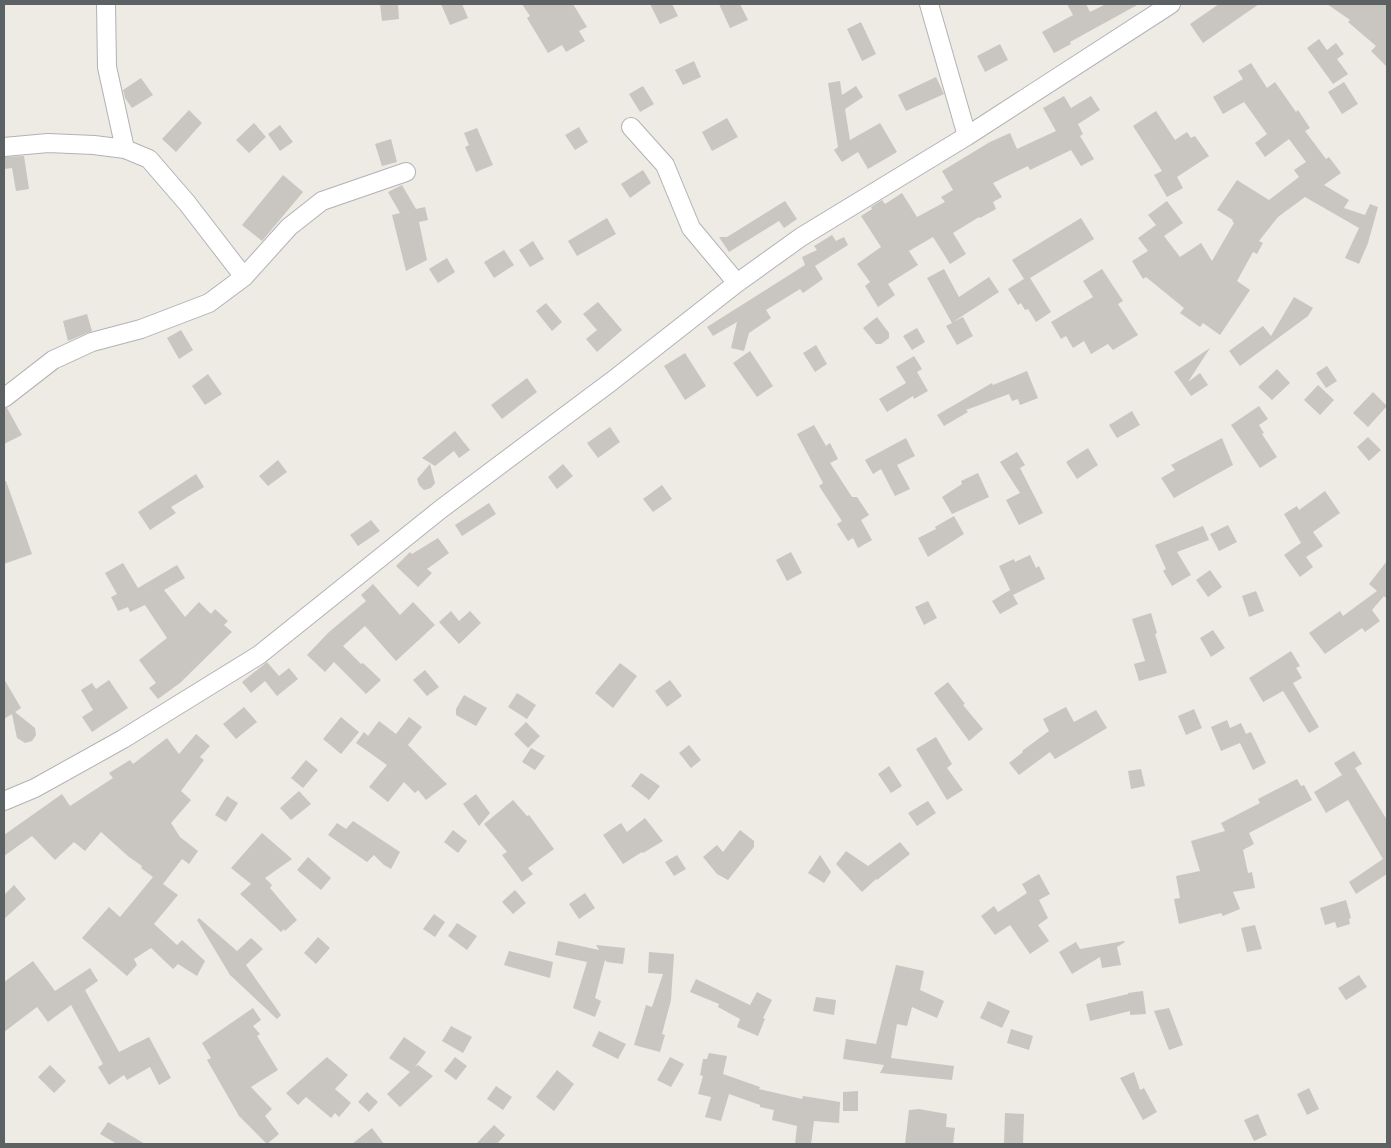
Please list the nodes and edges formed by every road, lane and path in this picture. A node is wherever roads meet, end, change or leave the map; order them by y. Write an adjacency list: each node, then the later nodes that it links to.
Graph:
1 (106, 4): 7 (street)
2 (929, 4): 5 (street)
3 (1171, 4): 5 (street)
4 (631, 127): 10 (street)
5 (967, 136): 10 (street)
6 (4, 147): 7 (street)
7 (125, 149): 9 (street)
8 (406, 172): 9 (street)
9 (244, 277): 11 (street)
10 (737, 283): 12 (street)
11 (4, 398)
12 (4, 801)

